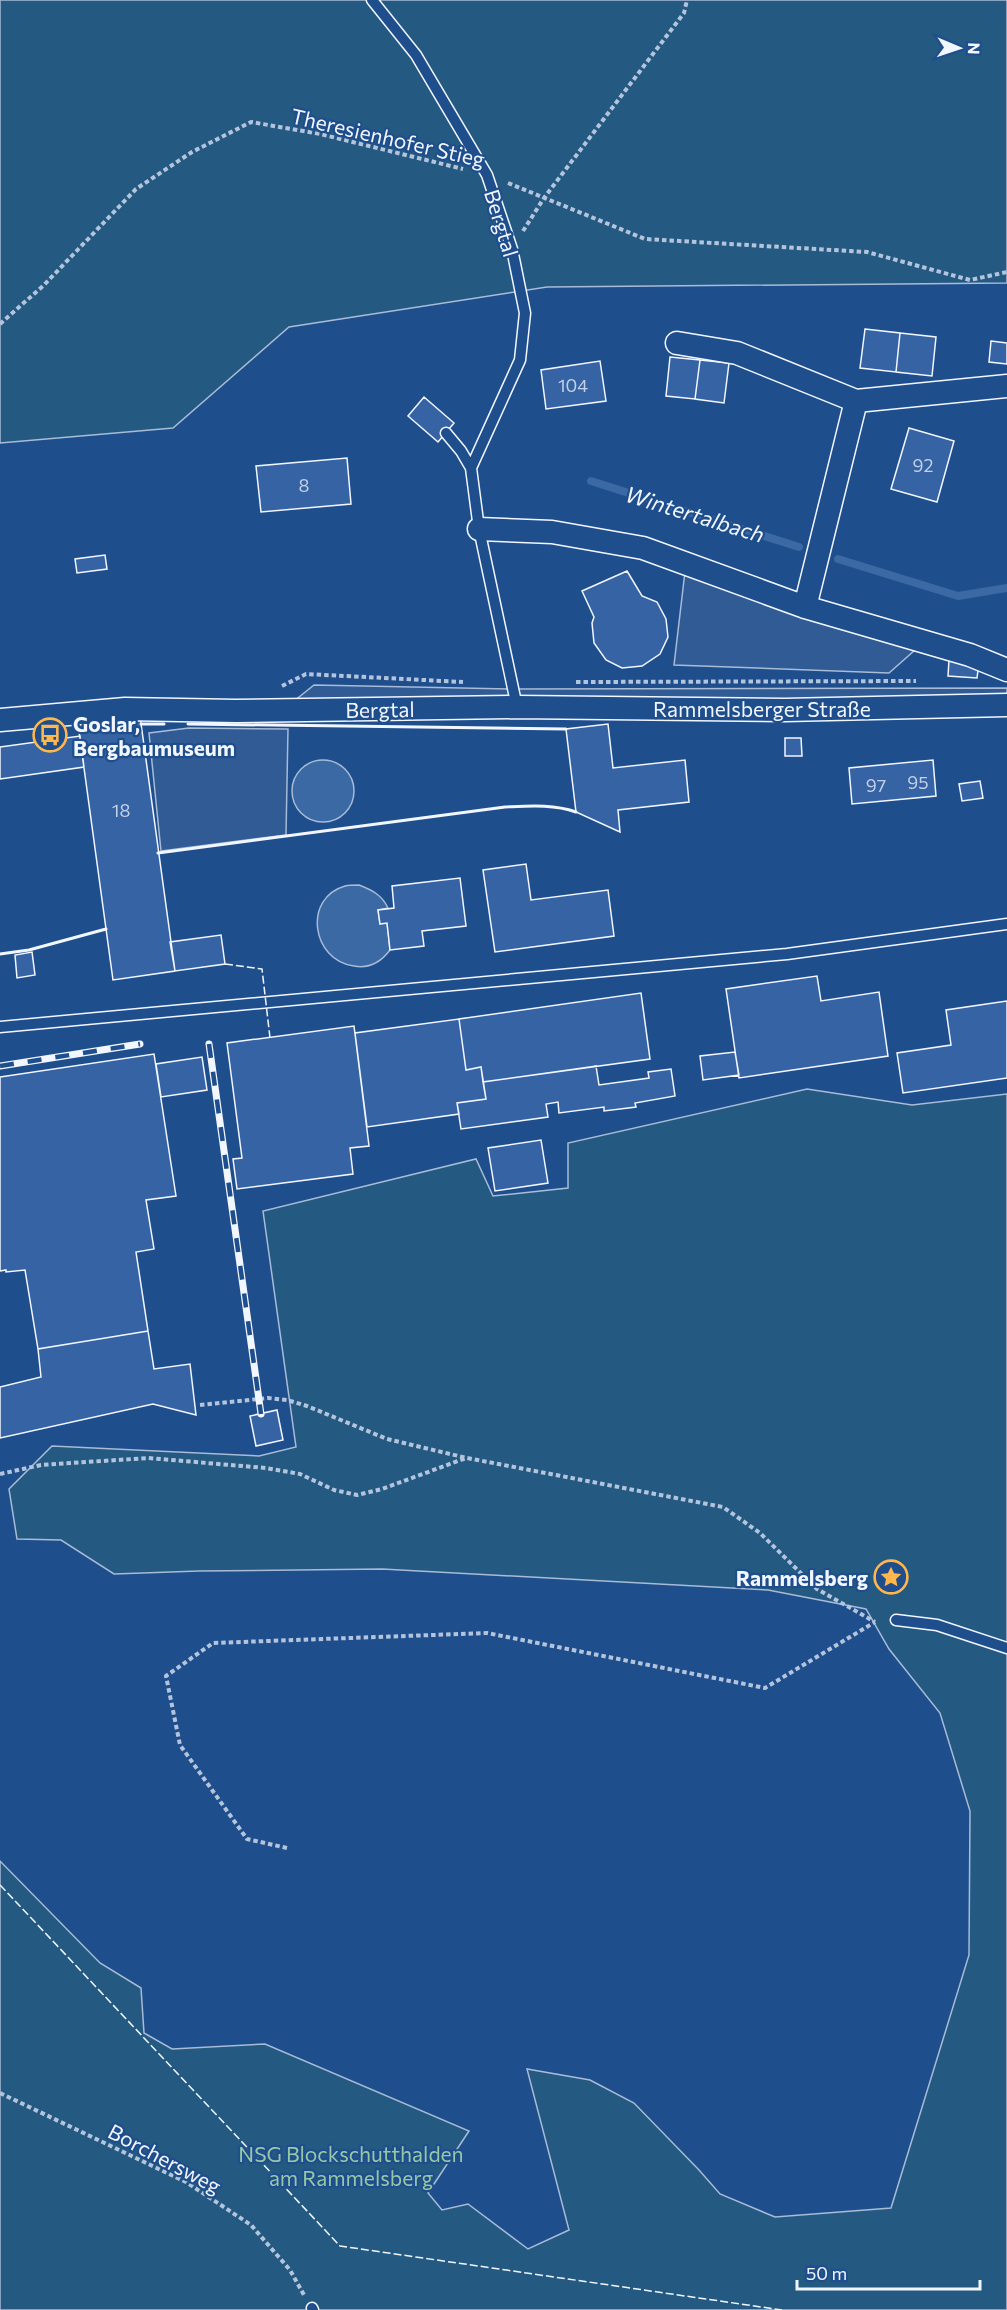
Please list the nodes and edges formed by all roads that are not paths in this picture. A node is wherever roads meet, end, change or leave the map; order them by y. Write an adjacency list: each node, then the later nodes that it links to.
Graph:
1 (372, 0): 6 (lane, Bergtal)
2 (676, 343): 4 (street)
3 (1007, 386): 4 (street)
4 (856, 401): 8 (street)
5 (446, 433): 6 (lane)
6 (471, 468): 7 (lane)
7 (479, 529): 8 (street); 11 (lane)
8 (805, 607): 9 (street)
9 (1007, 670)
10 (1007, 705): 11 (street, Rammelsberger Straße)
11 (517, 707): 12 (street, Bergtal)
12 (0, 720)
13 (1007, 924): 14 (lane)
14 (0, 1027)
15 (896, 1620): 16 (lane)
16 (1007, 1648)

